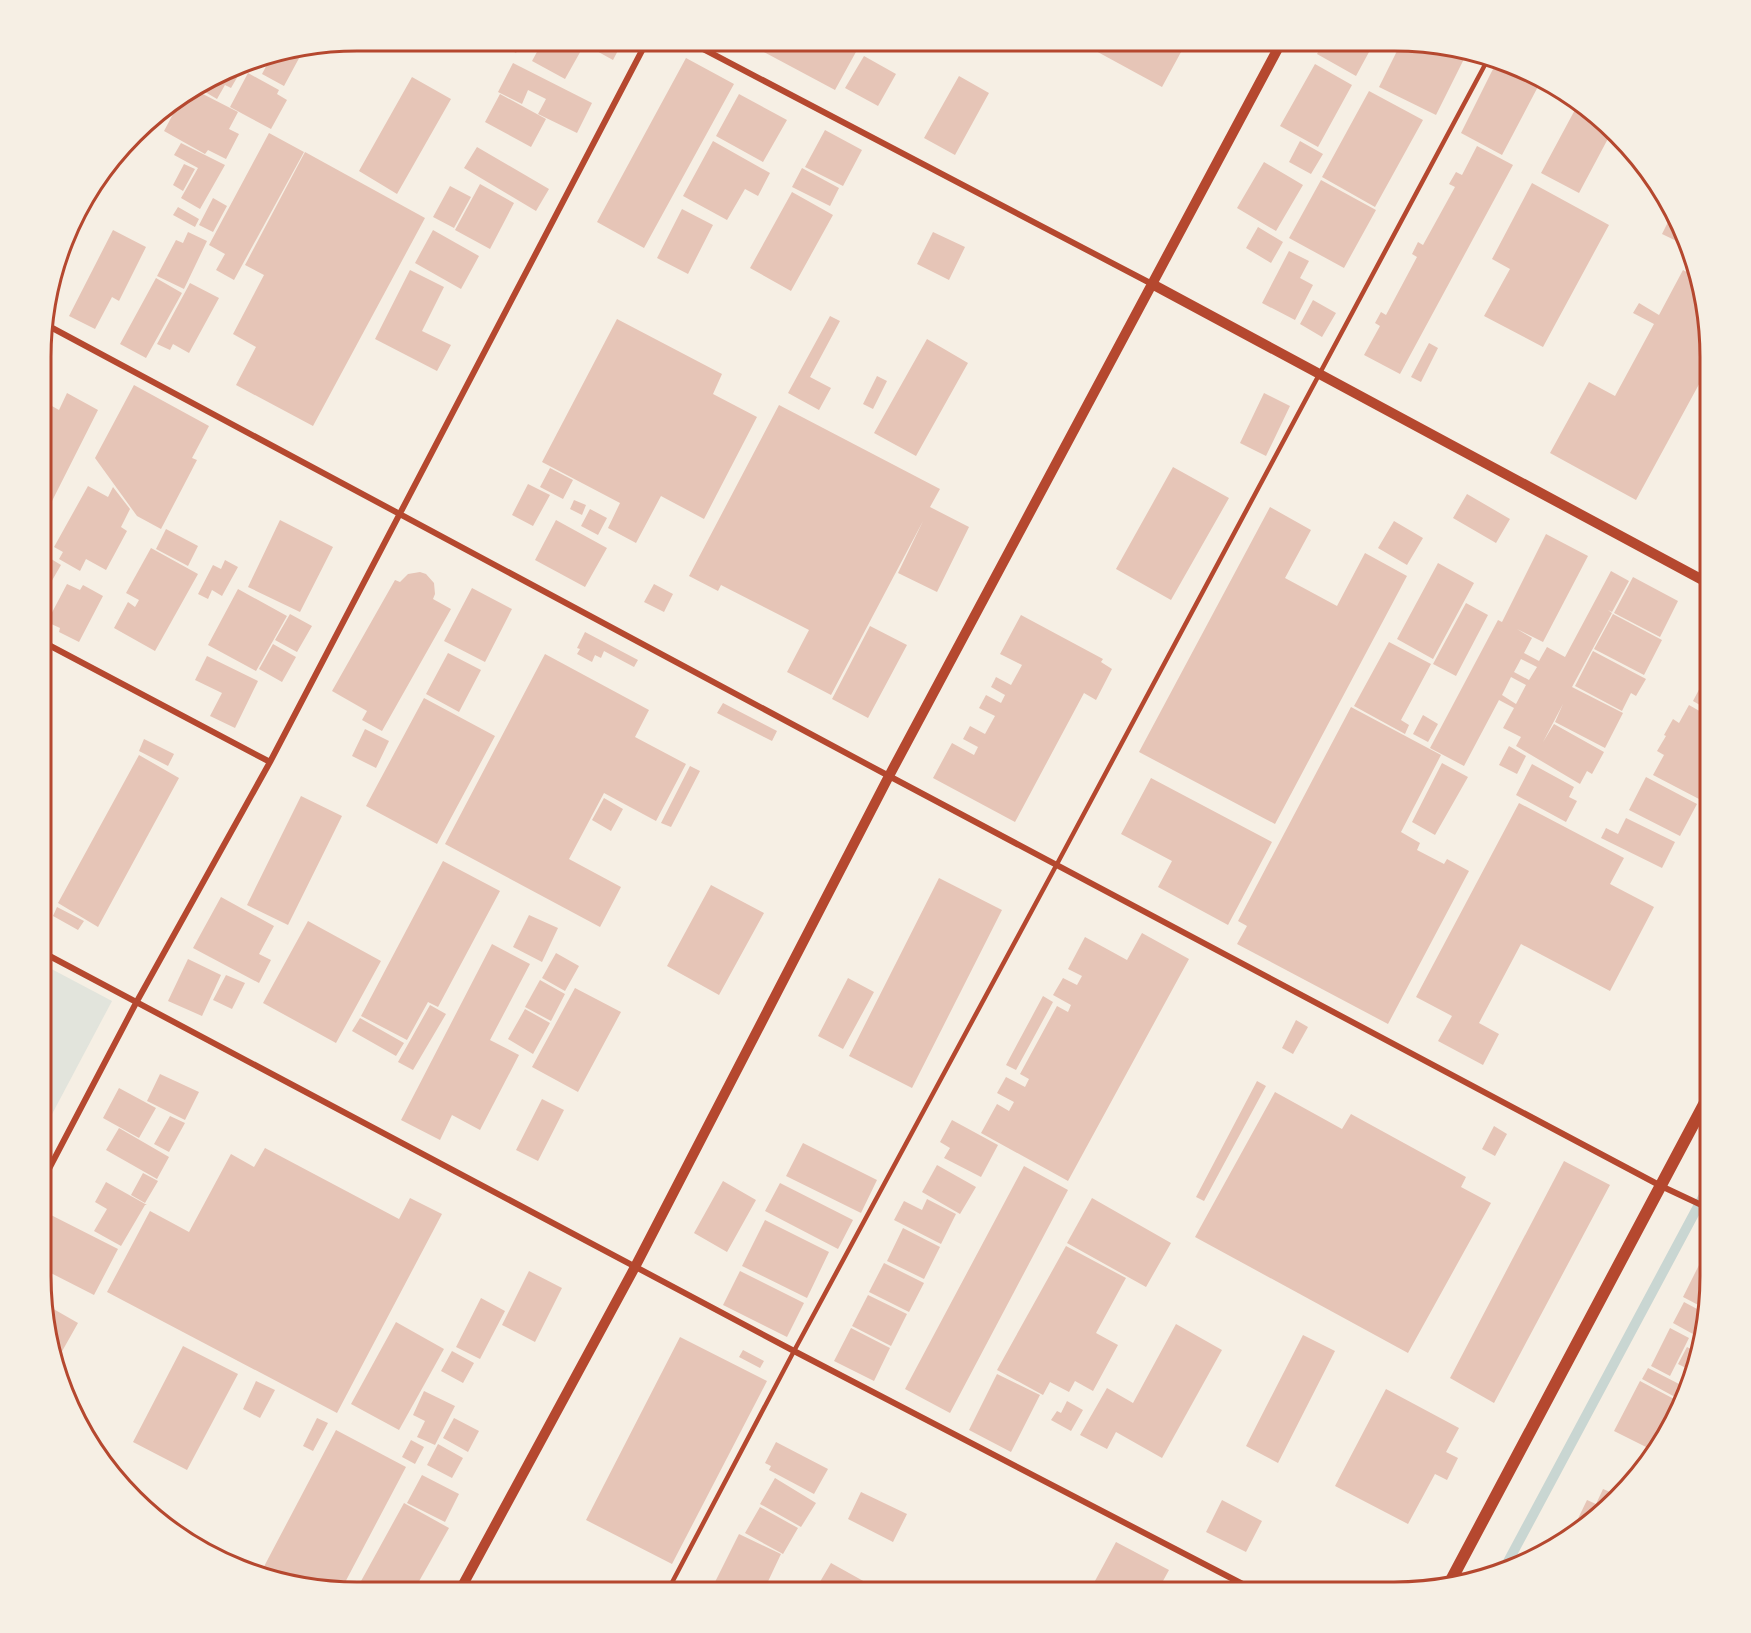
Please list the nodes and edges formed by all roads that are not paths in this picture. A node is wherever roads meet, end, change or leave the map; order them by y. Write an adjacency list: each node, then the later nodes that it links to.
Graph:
1 (642, 51): 8 (street)
2 (707, 51): 5 (street)
3 (1277, 51): 5 (street)
4 (1485, 65): 7 (lane)
5 (1152, 284): 7 (street); 12 (street)
6 (53, 328): 8 (street)
7 (1319, 374): 9 (street); 13 (lane)
8 (401, 515): 11 (street); 12 (street)
9 (1700, 579)
10 (51, 646): 11 (street)
11 (270, 762): 15 (street)
12 (889, 776): 13 (street); 20 (street)
13 (1057, 864): 18 (street); 21 (lane)
14 (51, 957): 15 (street)
15 (136, 1003): 17 (street); 20 (street)
16 (1700, 1112): 18 (main road)
17 (51, 1165)
18 (1661, 1186): 19 (street); 22 (main road)
19 (1700, 1204)
20 (635, 1267): 21 (street); 23 (street)
21 (794, 1351): 24 (lane); 25 (street)
22 (1453, 1576)
23 (464, 1582)
24 (672, 1582)
25 (1239, 1582)

